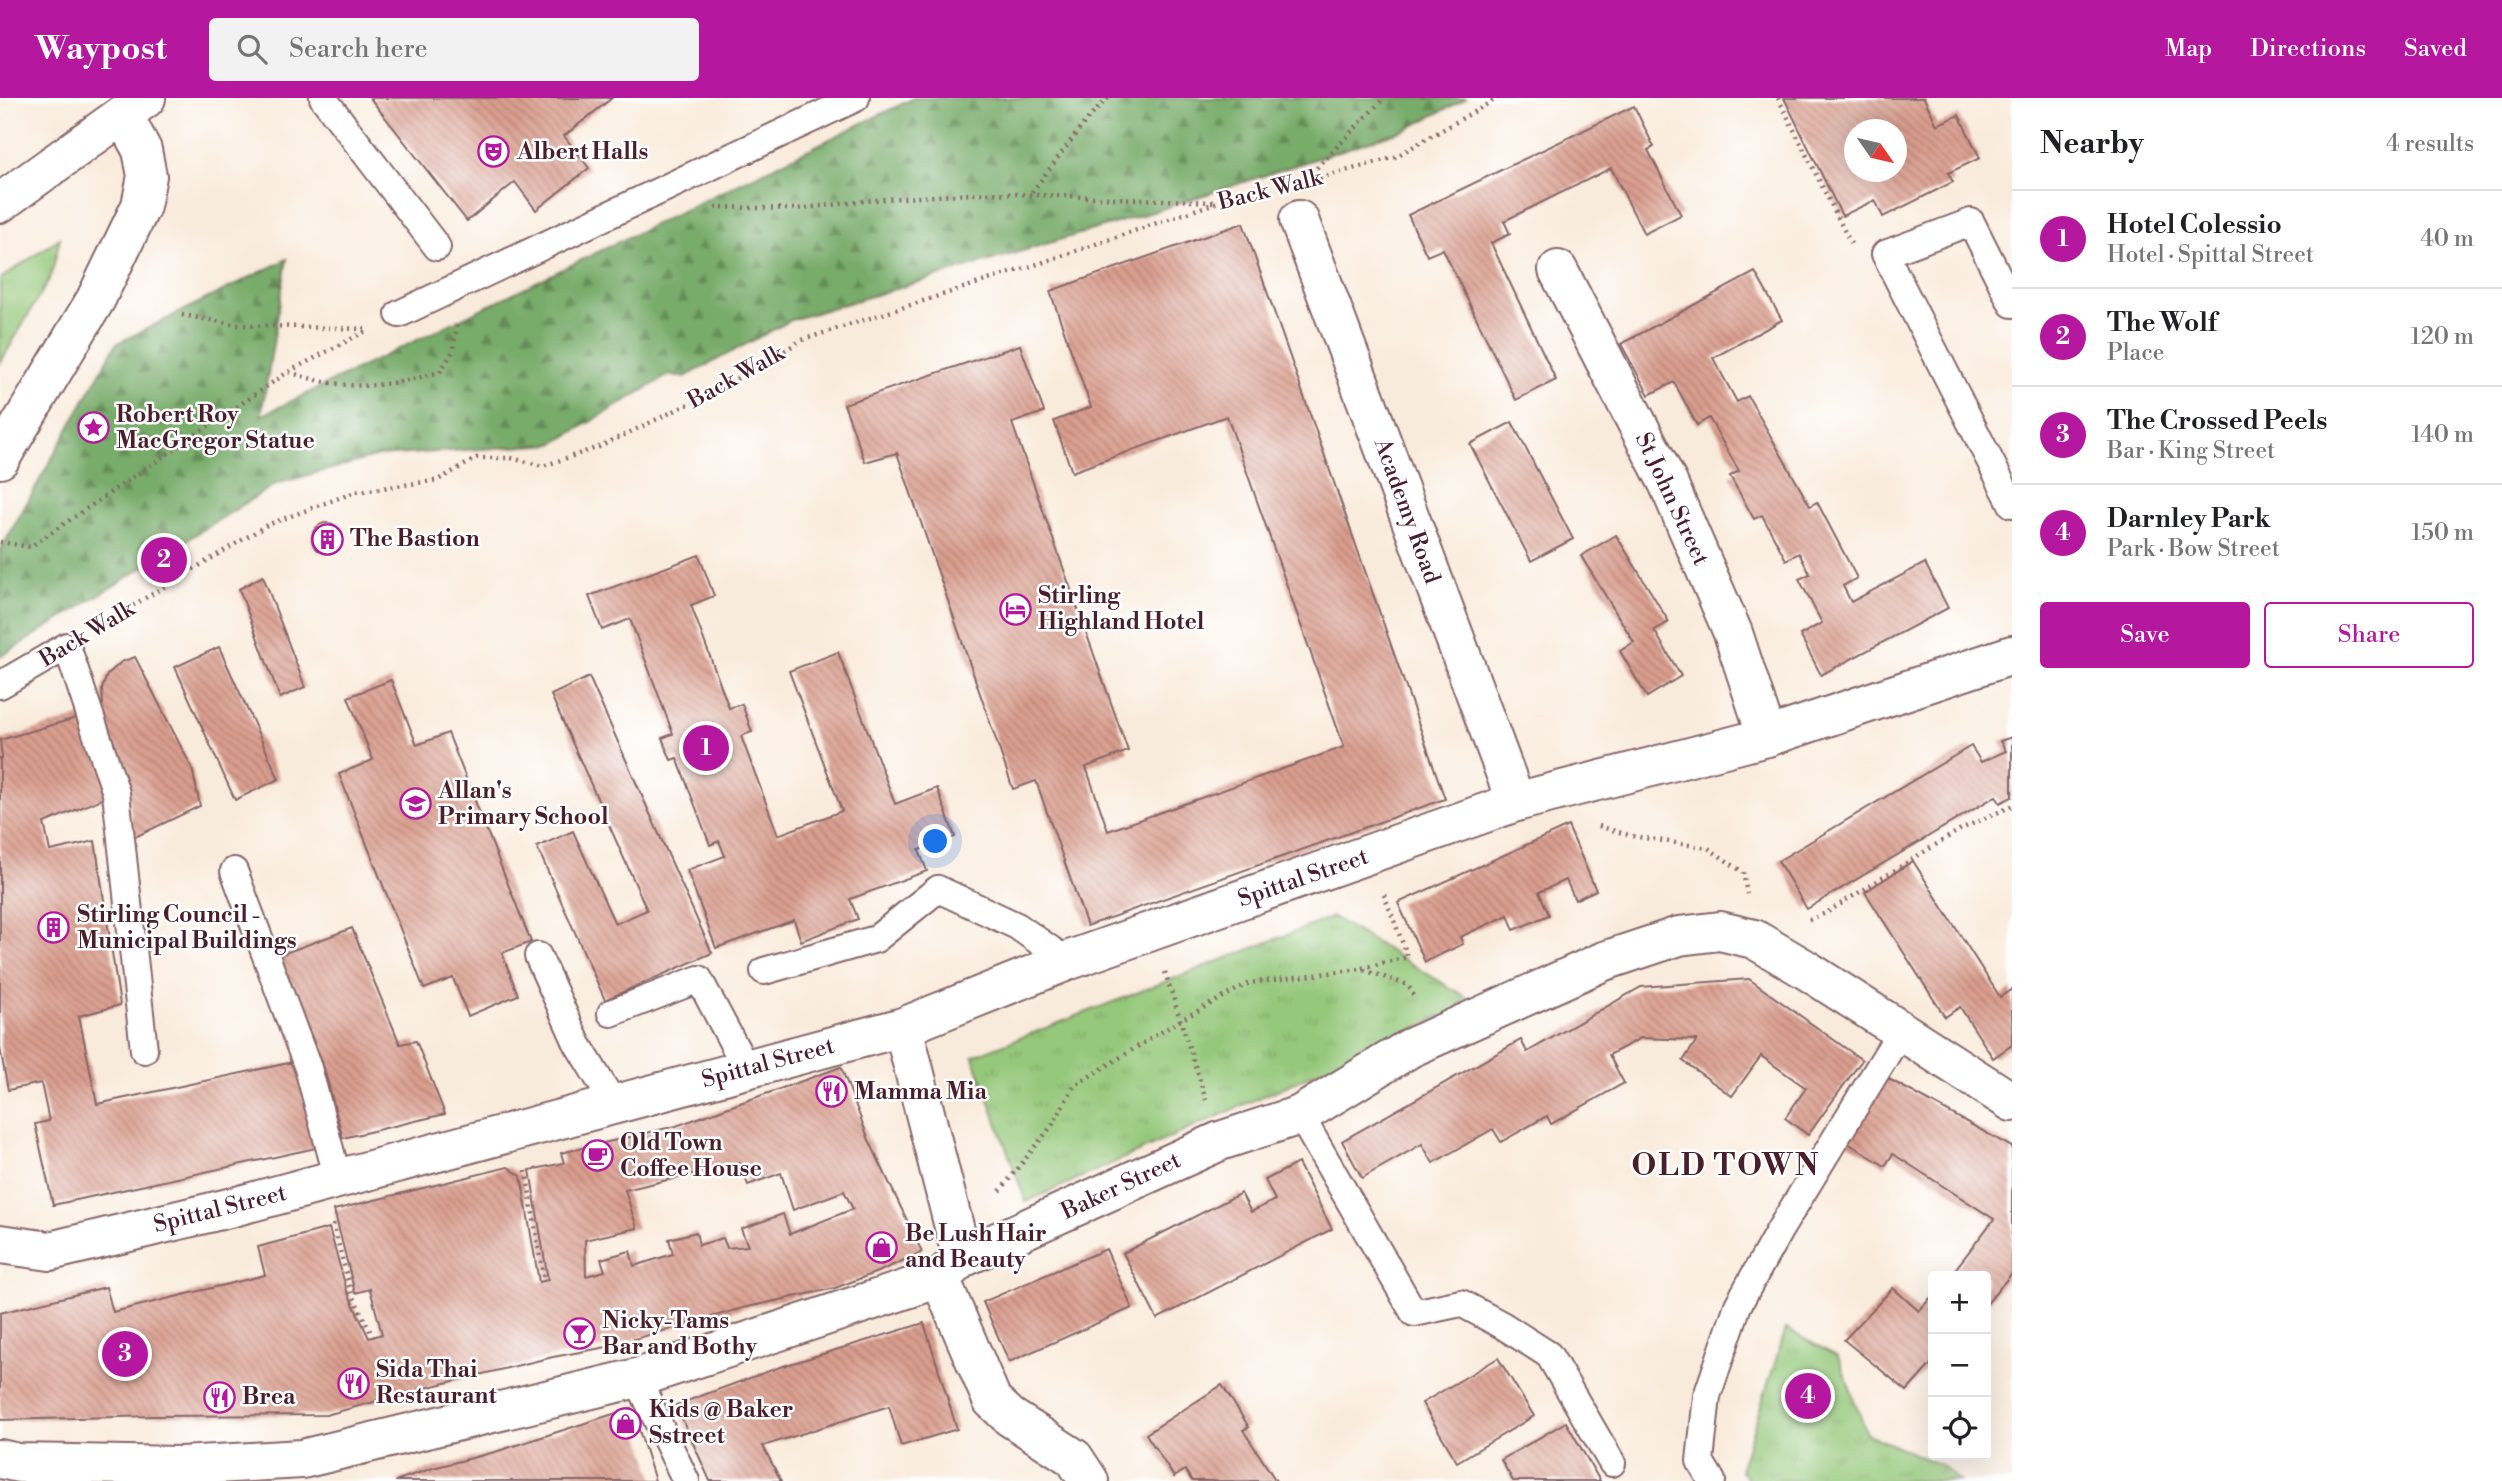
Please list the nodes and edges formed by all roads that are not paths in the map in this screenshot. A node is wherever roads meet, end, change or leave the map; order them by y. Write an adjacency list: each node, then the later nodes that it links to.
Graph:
1 (323, 98): 6 (lane)
2 (856, 98): 9 (lane)
3 (135, 107): 4 (street); 10 (street)
4 (0, 204)
5 (1299, 220): 15 (street, Academy Road)
6 (437, 247)
7 (1558, 270): 14 (street, St John Street)
8 (2012, 304): 11 (lane)
9 (399, 314)
10 (0, 459)
11 (2012, 504)
12 (2012, 655): 14 (street)
13 (0, 685): 23 (lane, Back Walk)
14 (1767, 737): 15 (street)
15 (1516, 802): 18 (street, Spittal Street)
16 (234, 871): 28 (lane)
17 (538, 956): 26 (lane)
18 (1067, 961): 19 (lane); 21 (street, Spittal Street)
19 (764, 971)
20 (611, 1013): 24 (lane)
21 (903, 1027): 24 (street, Spittal Street); 30 (street)
22 (1901, 1031): 25 (street, Baker Street); 27 (street, Baker Street); 36 (lane)
23 (144, 1050)
24 (747, 1068): 26 (street, Spittal Street)
25 (2012, 1102)
26 (614, 1104): 28 (street, Spittal Street)
27 (1300, 1115): 30 (street, Baker Street); 33 (lane)
28 (338, 1179): 29 (street, Spittal Street)
29 (0, 1244)
30 (951, 1268): 31 (street, Baker Street); 35 (street)
31 (637, 1378): 32 (street, Baker Street); 34 (lane)
32 (0, 1459)
33 (1612, 1463)
34 (686, 1481)
35 (1090, 1481)
36 (1712, 1481)

